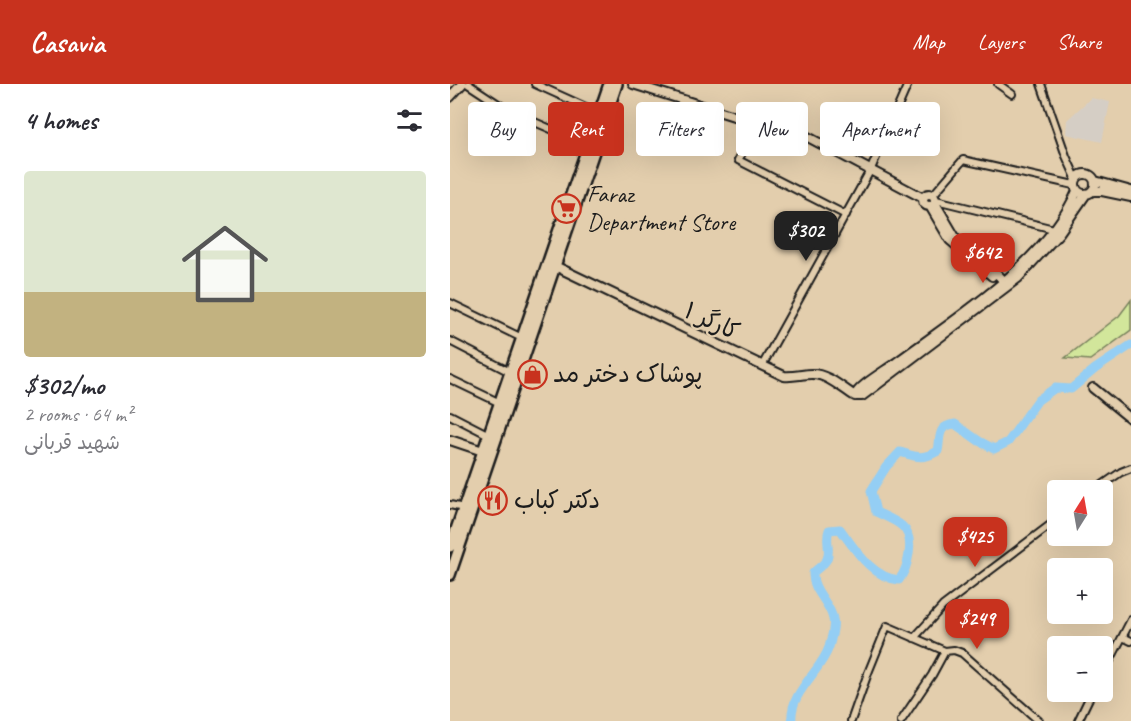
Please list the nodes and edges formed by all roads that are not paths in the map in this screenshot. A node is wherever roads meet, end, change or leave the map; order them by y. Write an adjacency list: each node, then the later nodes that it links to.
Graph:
1 (462, 84): 10 (street)
2 (468, 84): 15 (street)
3 (535, 84): 12 (street)
4 (609, 84): 13 (main road)
5 (617, 84): 29 (main road)
6 (633, 84): 14 (street)
7 (908, 84): 19 (street)
8 (998, 84): 11 (street)
9 (1041, 84): 21 (street)
10 (451, 94)
11 (1012, 94)
12 (576, 102)
13 (603, 102)
14 (736, 117)
15 (548, 128)
16 (808, 137): 19 (street)
17 (584, 156): 32 (main road)
18 (740, 156): 26 (street)
19 (871, 169): 25 (street); 26 (street)
20 (1095, 181): 21 (street); 22 (street); 23 (street)
21 (1076, 185): 23 (street); 25 (street); 27 (street)
22 (1131, 191)
23 (1089, 193): 24 (street); 28 (street)
24 (1131, 197)
25 (933, 201): 27 (street); 30 (street)
26 (846, 215): 34 (street)
27 (1054, 229): 28 (street)
28 (1043, 247): 30 (street)
29 (555, 266): 34 (street, کارگر ۱); 50 (main road)
30 (1004, 285): 34 (street, کارگر ۱)
31 (450, 303): 32 (street)
32 (522, 338): 35 (main road)
33 (450, 341): 35 (street)
34 (762, 366)
35 (510, 372): 38 (main road)
36 (450, 379): 38 (street)
37 (1093, 388): 40 (street)
38 (500, 402): 41 (main road)
39 (450, 415): 41 (street)
40 (1131, 420)
41 (489, 435): 43 (main road)
42 (450, 440): 43 (street)
43 (483, 451): 47 (main road)
44 (1131, 468): 45 (street)
45 (1109, 480)
46 (450, 505): 47 (street)
47 (464, 508): 49 (main road)
48 (1047, 527): 53 (street)
49 (450, 547)
50 (450, 575)
51 (1131, 620): 52 (street)
52 (1123, 637): 54 (street); 56 (street)
53 (914, 638): 55 (street); 58 (street)
54 (1131, 641)
55 (945, 651): 59 (street); 60 (street)
56 (1113, 656)
57 (1087, 702): 61 (street)
58 (851, 721)
59 (901, 721)
60 (1039, 721)
61 (1078, 721)

